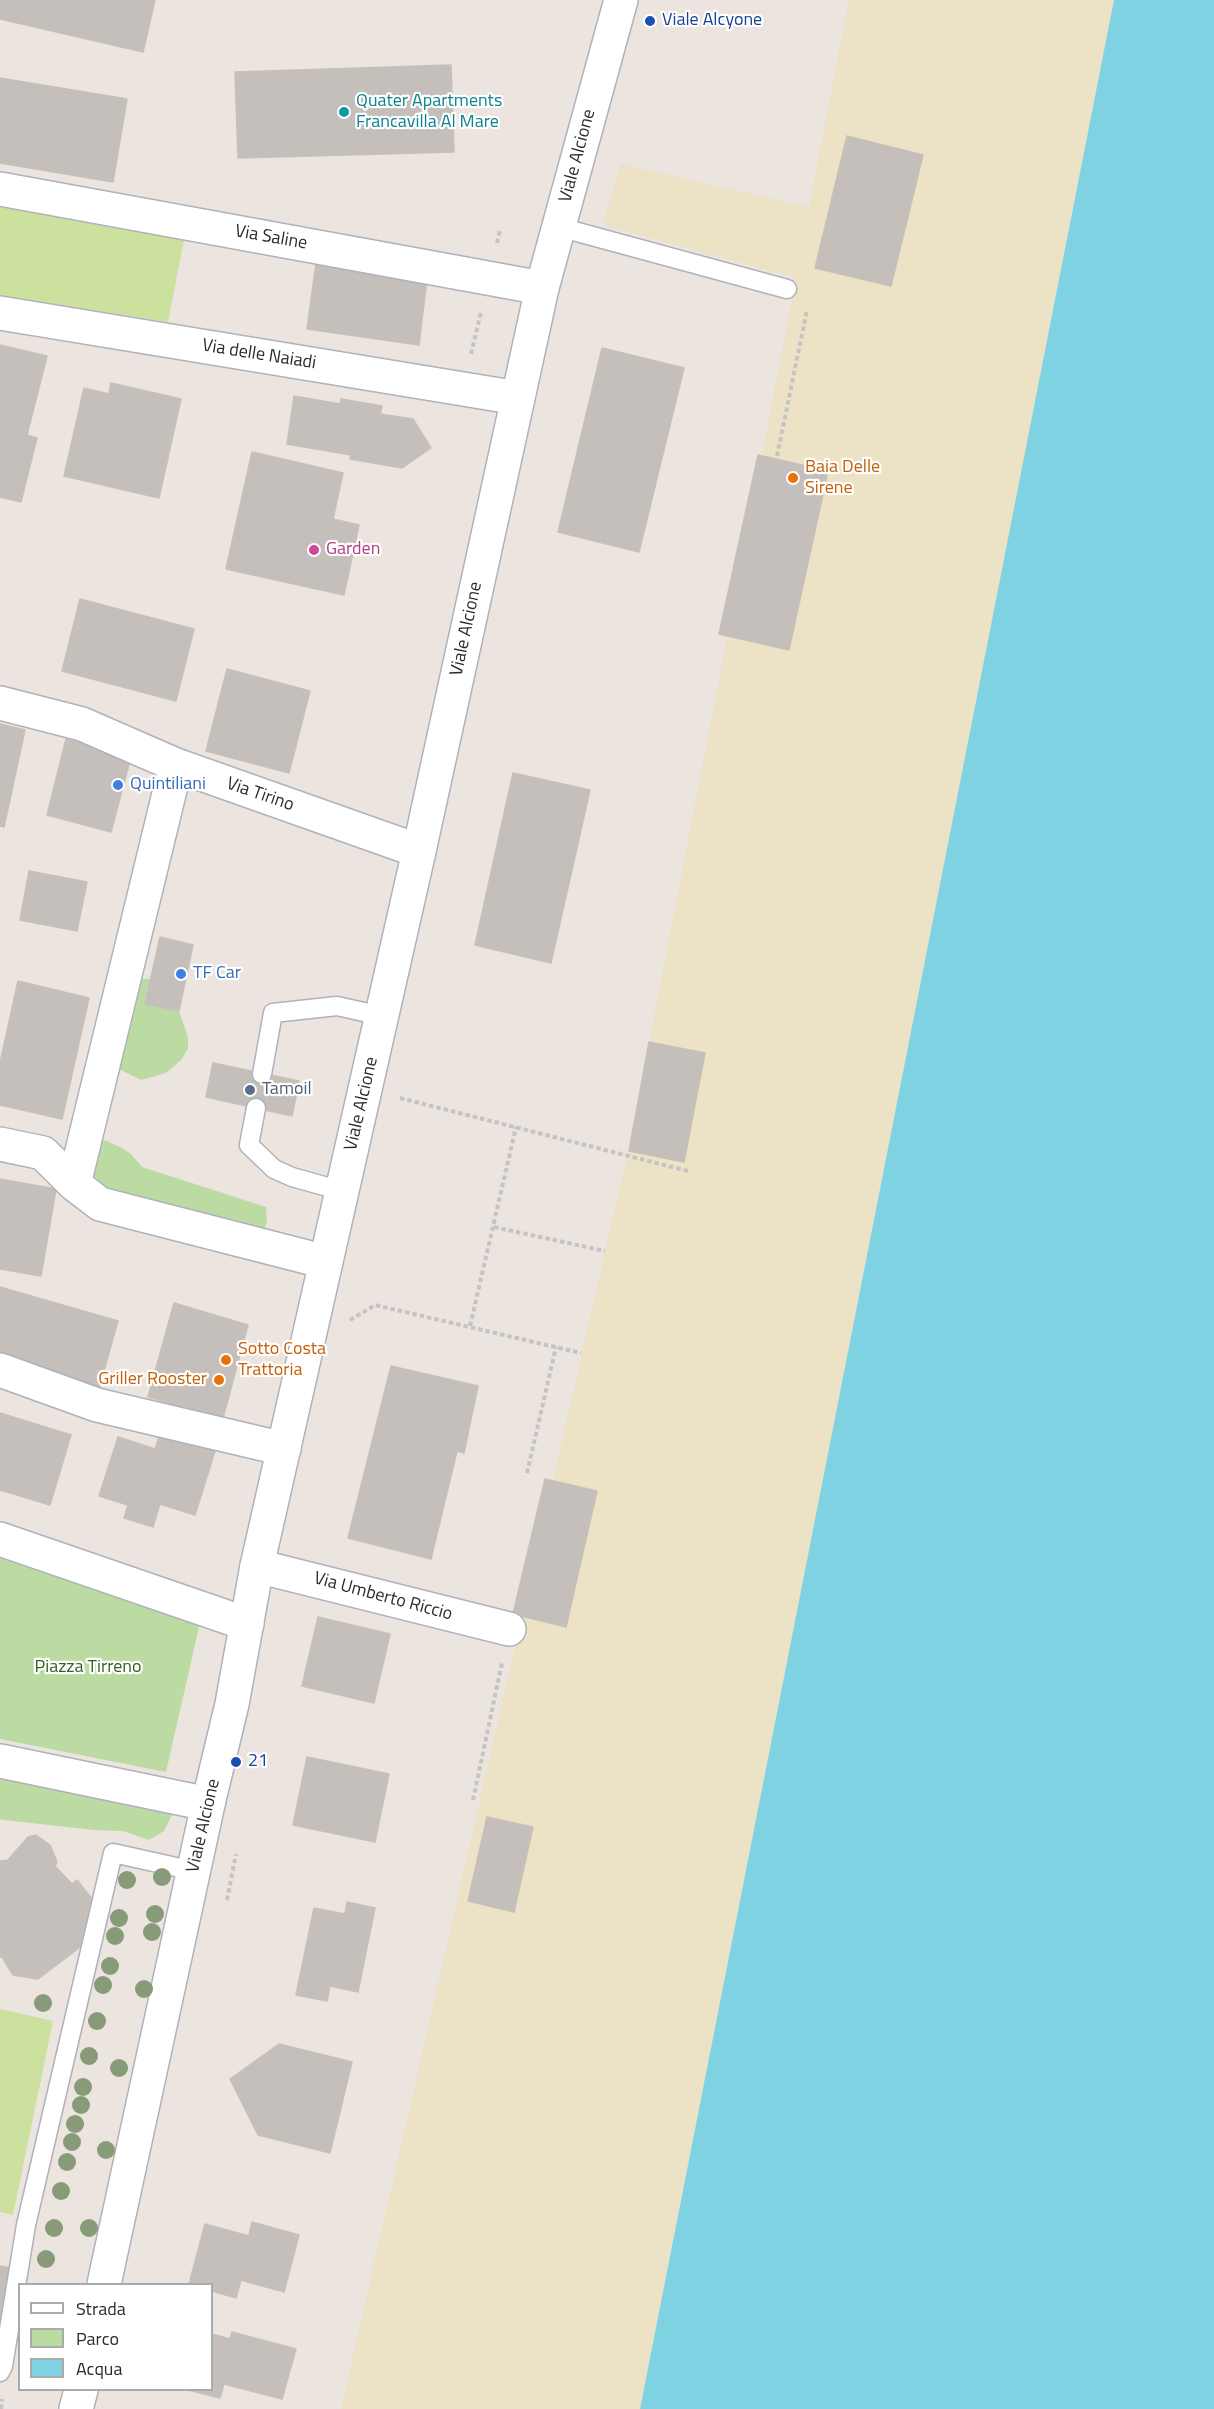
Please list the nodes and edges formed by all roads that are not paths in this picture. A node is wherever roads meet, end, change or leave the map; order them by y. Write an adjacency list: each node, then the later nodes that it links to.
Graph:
1 (621, 0): 3 (street, Viale Alcione)
2 (0, 189): 4 (street, Via Saline)
3 (559, 227): 4 (street, Viale Alcione); 5 (lane)
4 (542, 288): 7 (street, Viale Alcione)
5 (787, 289)
6 (0, 314): 7 (street, Via delle Naiadi)
7 (518, 398): 10 (street, Viale Alcione)
8 (0, 703): 9 (street, Via Tirino)
9 (176, 765): 10 (street, Via Tirino); 15 (street)
10 (419, 851): 11 (street, Viale Alcione)
11 (382, 1016): 12 (lane); 16 (street, Viale Alcione)
12 (262, 1074)
13 (256, 1108): 16 (lane)
14 (0, 1144): 15 (street)
15 (74, 1184): 17 (street)
16 (342, 1191): 17 (street, Viale Alcione)
17 (326, 1262): 19 (street, Viale Alcione)
18 (0, 1370): 19 (street)
19 (284, 1449): 21 (street, Viale Alcione)
20 (0, 1539): 22 (street)
21 (257, 1566): 22 (street, Viale Alcione); 23 (street, Via Umberto Riccio)
22 (247, 1624): 25 (street, Viale Alcione)
23 (509, 1629)
24 (0, 1761): 25 (street)
25 (208, 1804): 26 (street, Viale Alcione)
26 (194, 1871): 27 (street, Viale Alcione); 28 (lane)
27 (104, 2283)
28 (0, 2372)
29 (81, 2391): 30 (street)
30 (76, 2409)

